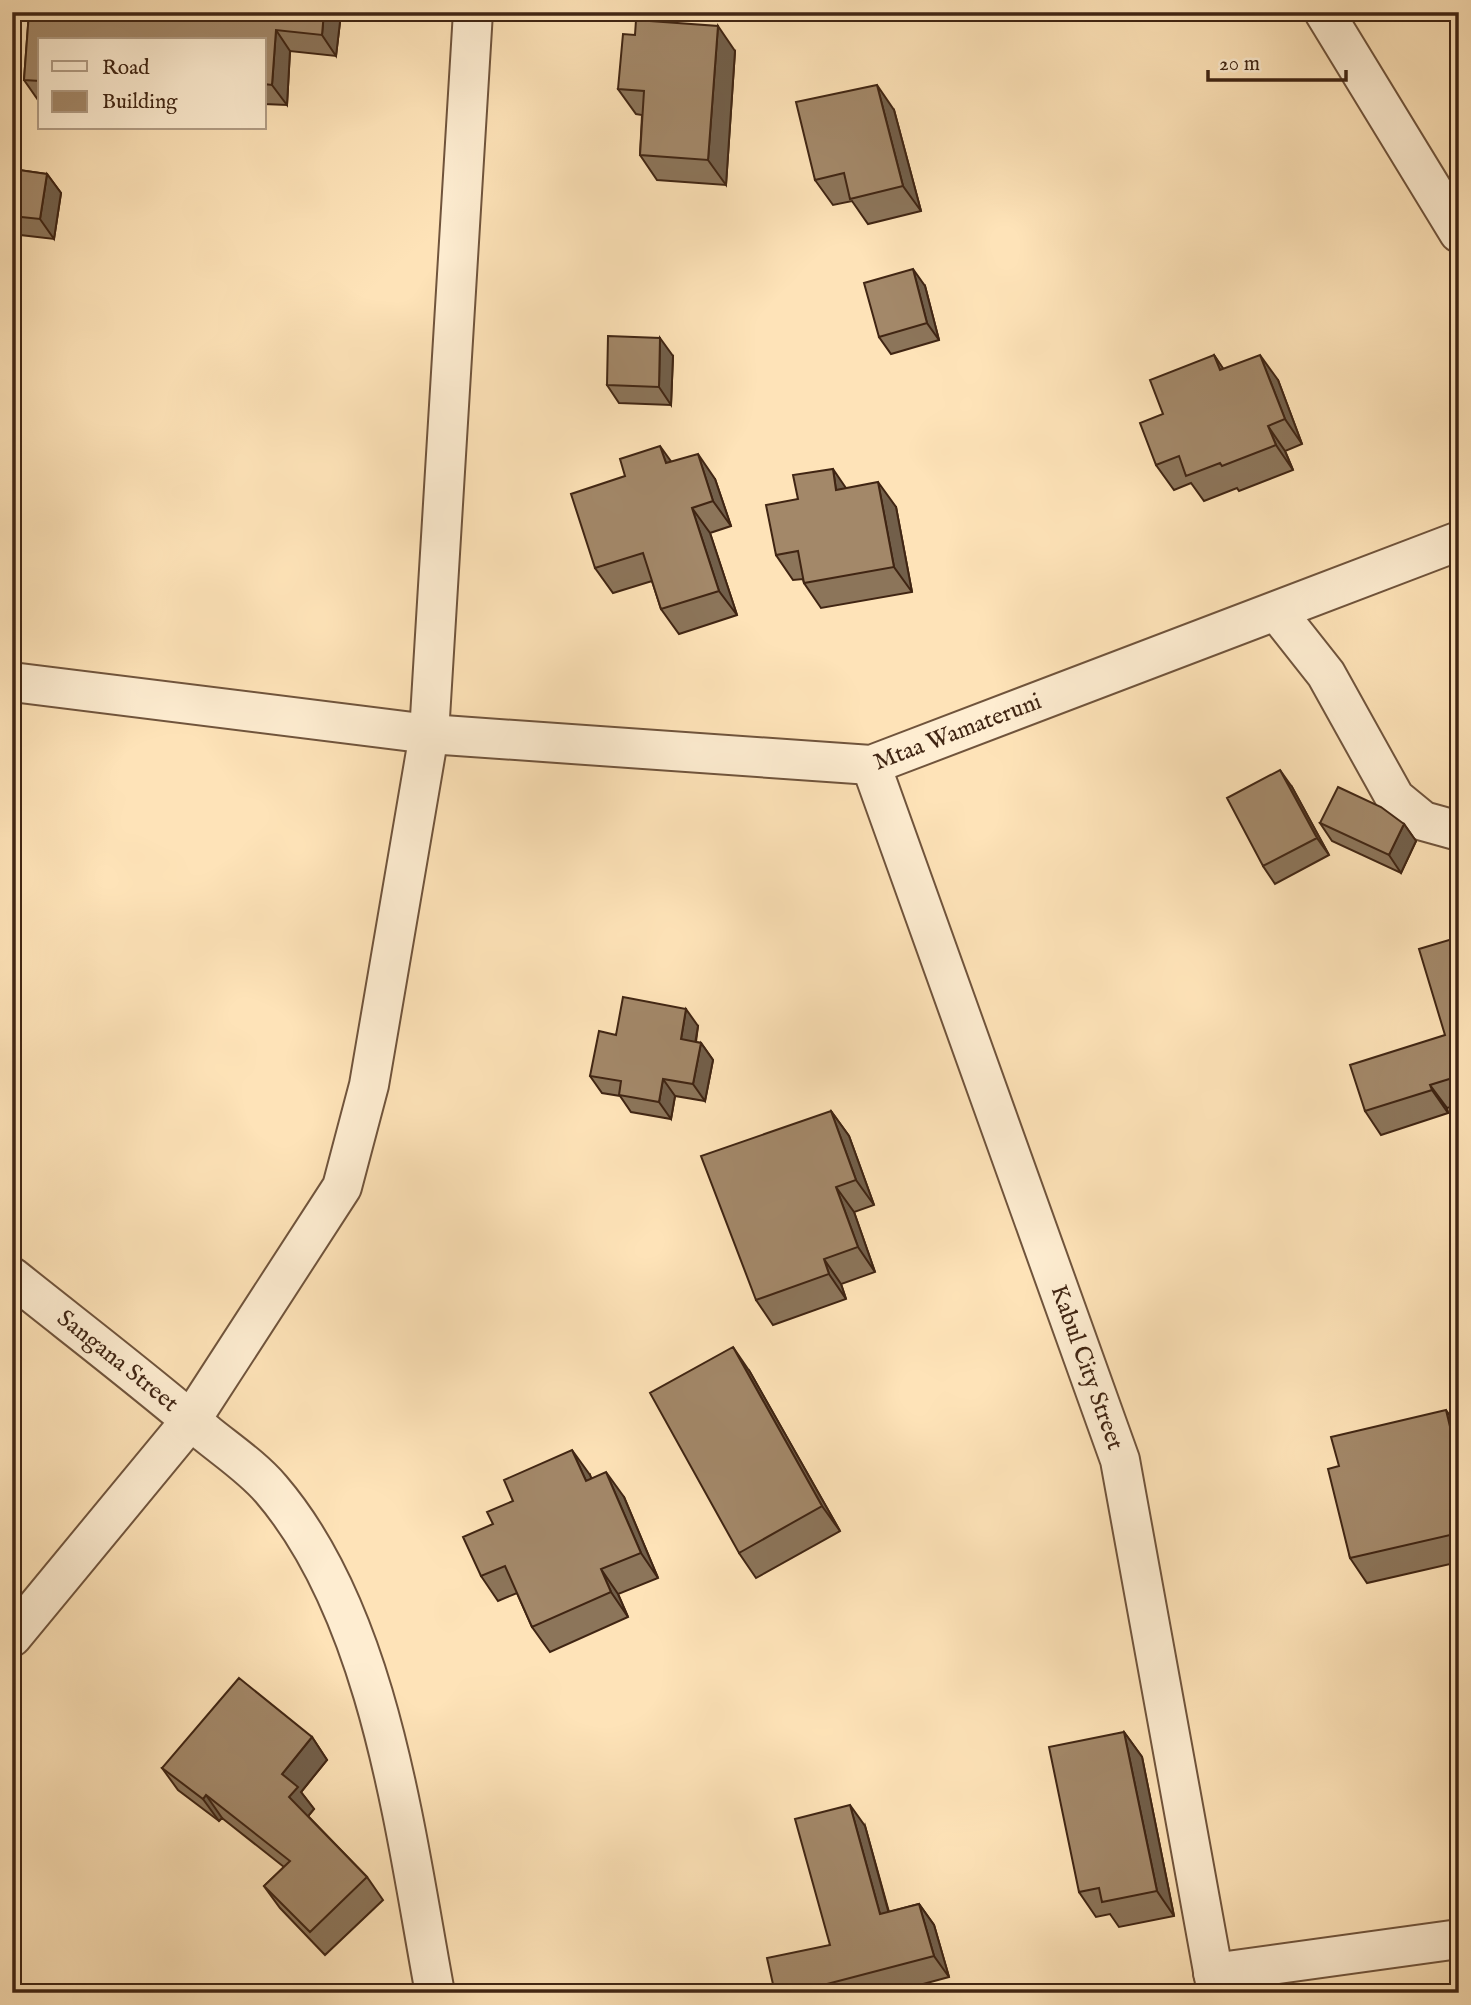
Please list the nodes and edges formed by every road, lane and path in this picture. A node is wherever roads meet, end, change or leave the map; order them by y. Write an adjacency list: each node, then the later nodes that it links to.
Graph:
1 (473, 12): 7 (street)
2 (1324, 12): 3 (street)
3 (1459, 233)
4 (1459, 541): 5 (street, Mtaa Wamateruni)
5 (1277, 612): 8 (street, Mtaa Wamateruni); 9 (street)
6 (12, 681): 7 (street, Mtaa Wamateruni)
7 (429, 734): 8 (street, Mtaa Wamateruni); 11 (street)
8 (871, 765): 14 (street, Kabul City Street)
9 (1459, 831)
10 (12, 1278): 11 (street, Sangana Street)
11 (191, 1420): 12 (street); 15 (street, Sangana Street)
12 (12, 1637)
13 (1459, 1939): 14 (street)
14 (1215, 1983)
15 (435, 1993)

